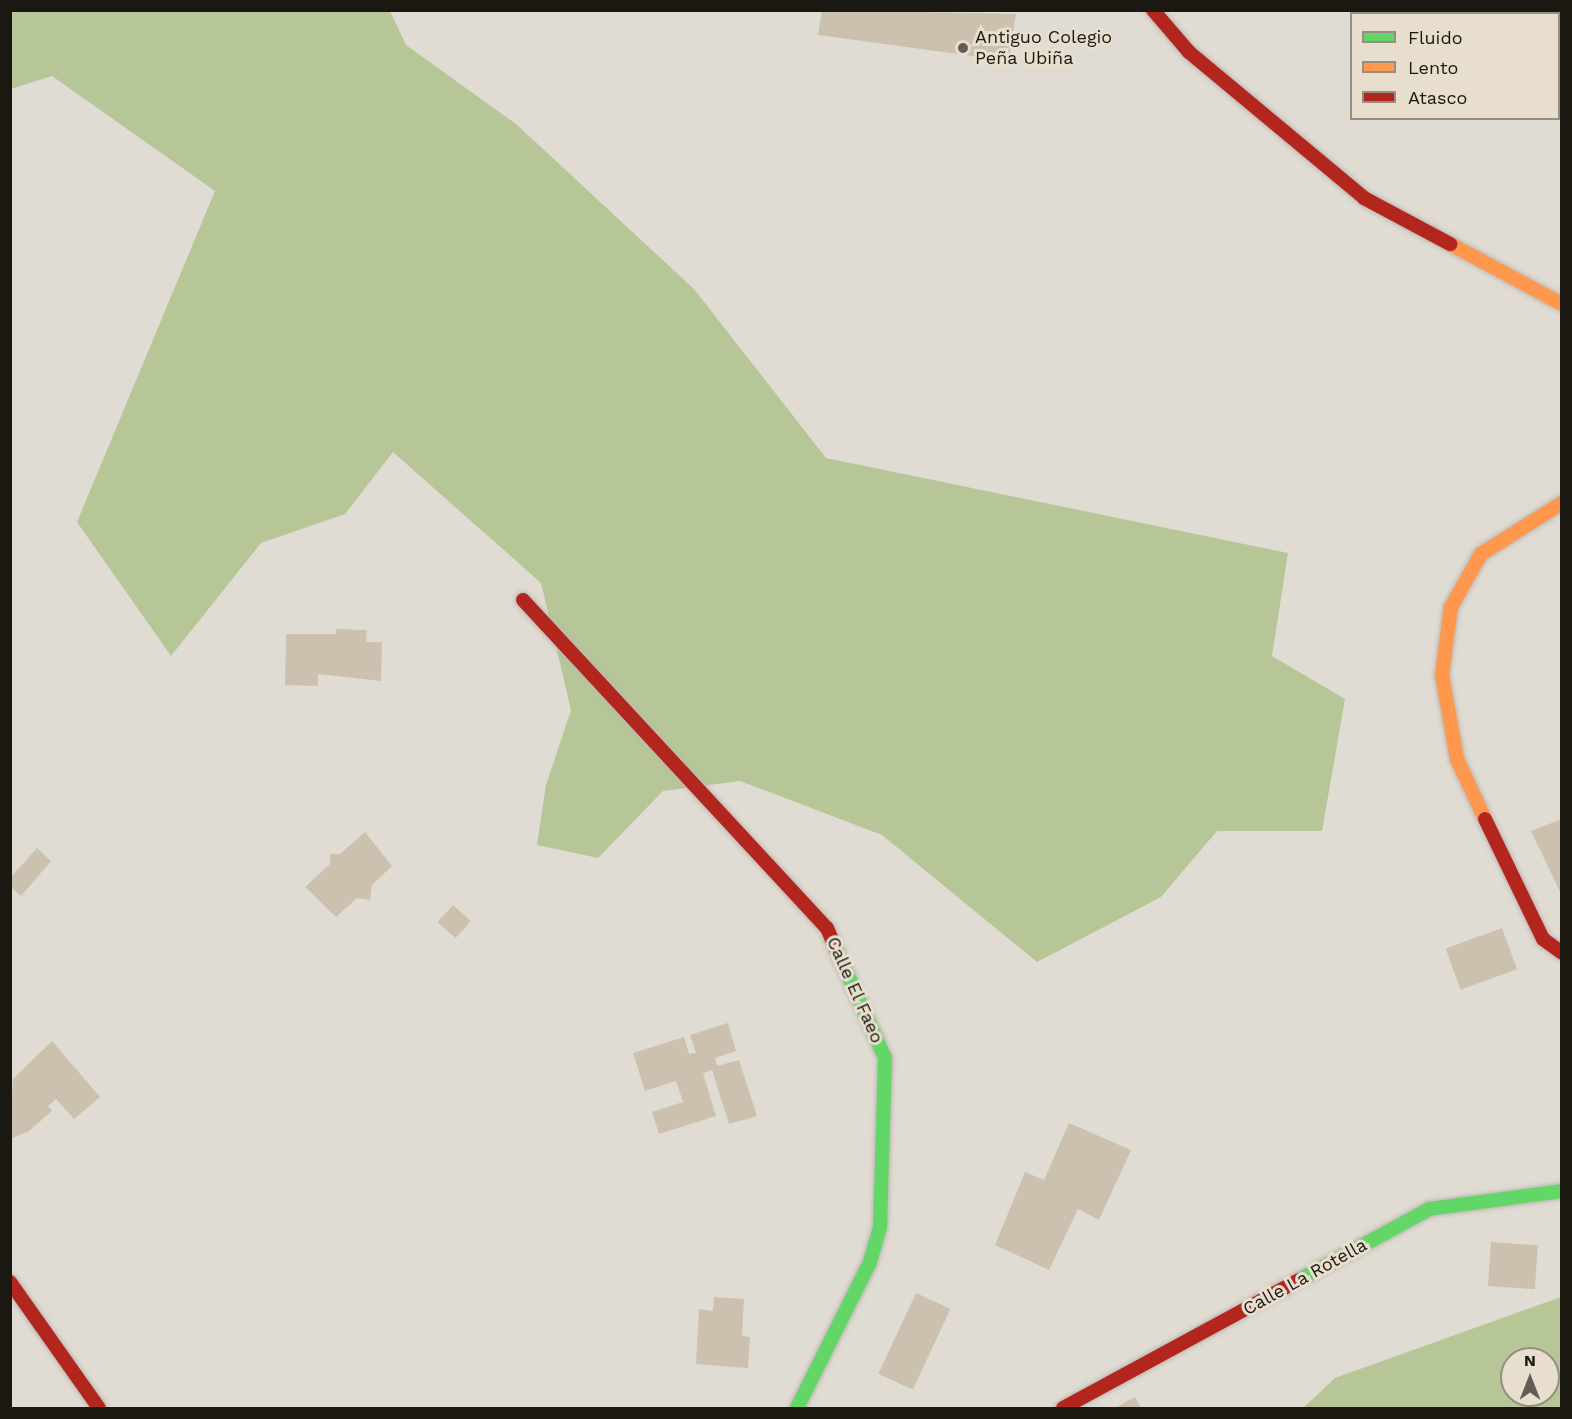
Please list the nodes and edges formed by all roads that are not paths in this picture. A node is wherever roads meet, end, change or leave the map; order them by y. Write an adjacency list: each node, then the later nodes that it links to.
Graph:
1 (1153, 10): 2 (street)
2 (1562, 303)
3 (1562, 503): 5 (street)
4 (523, 600): 9 (street, Calle El Faeo)
5 (1562, 953)
6 (1562, 1191): 10 (street, Calle La Rotella)
7 (10, 1282): 8 (street)
8 (99, 1408)
9 (797, 1408)
10 (1063, 1408)

